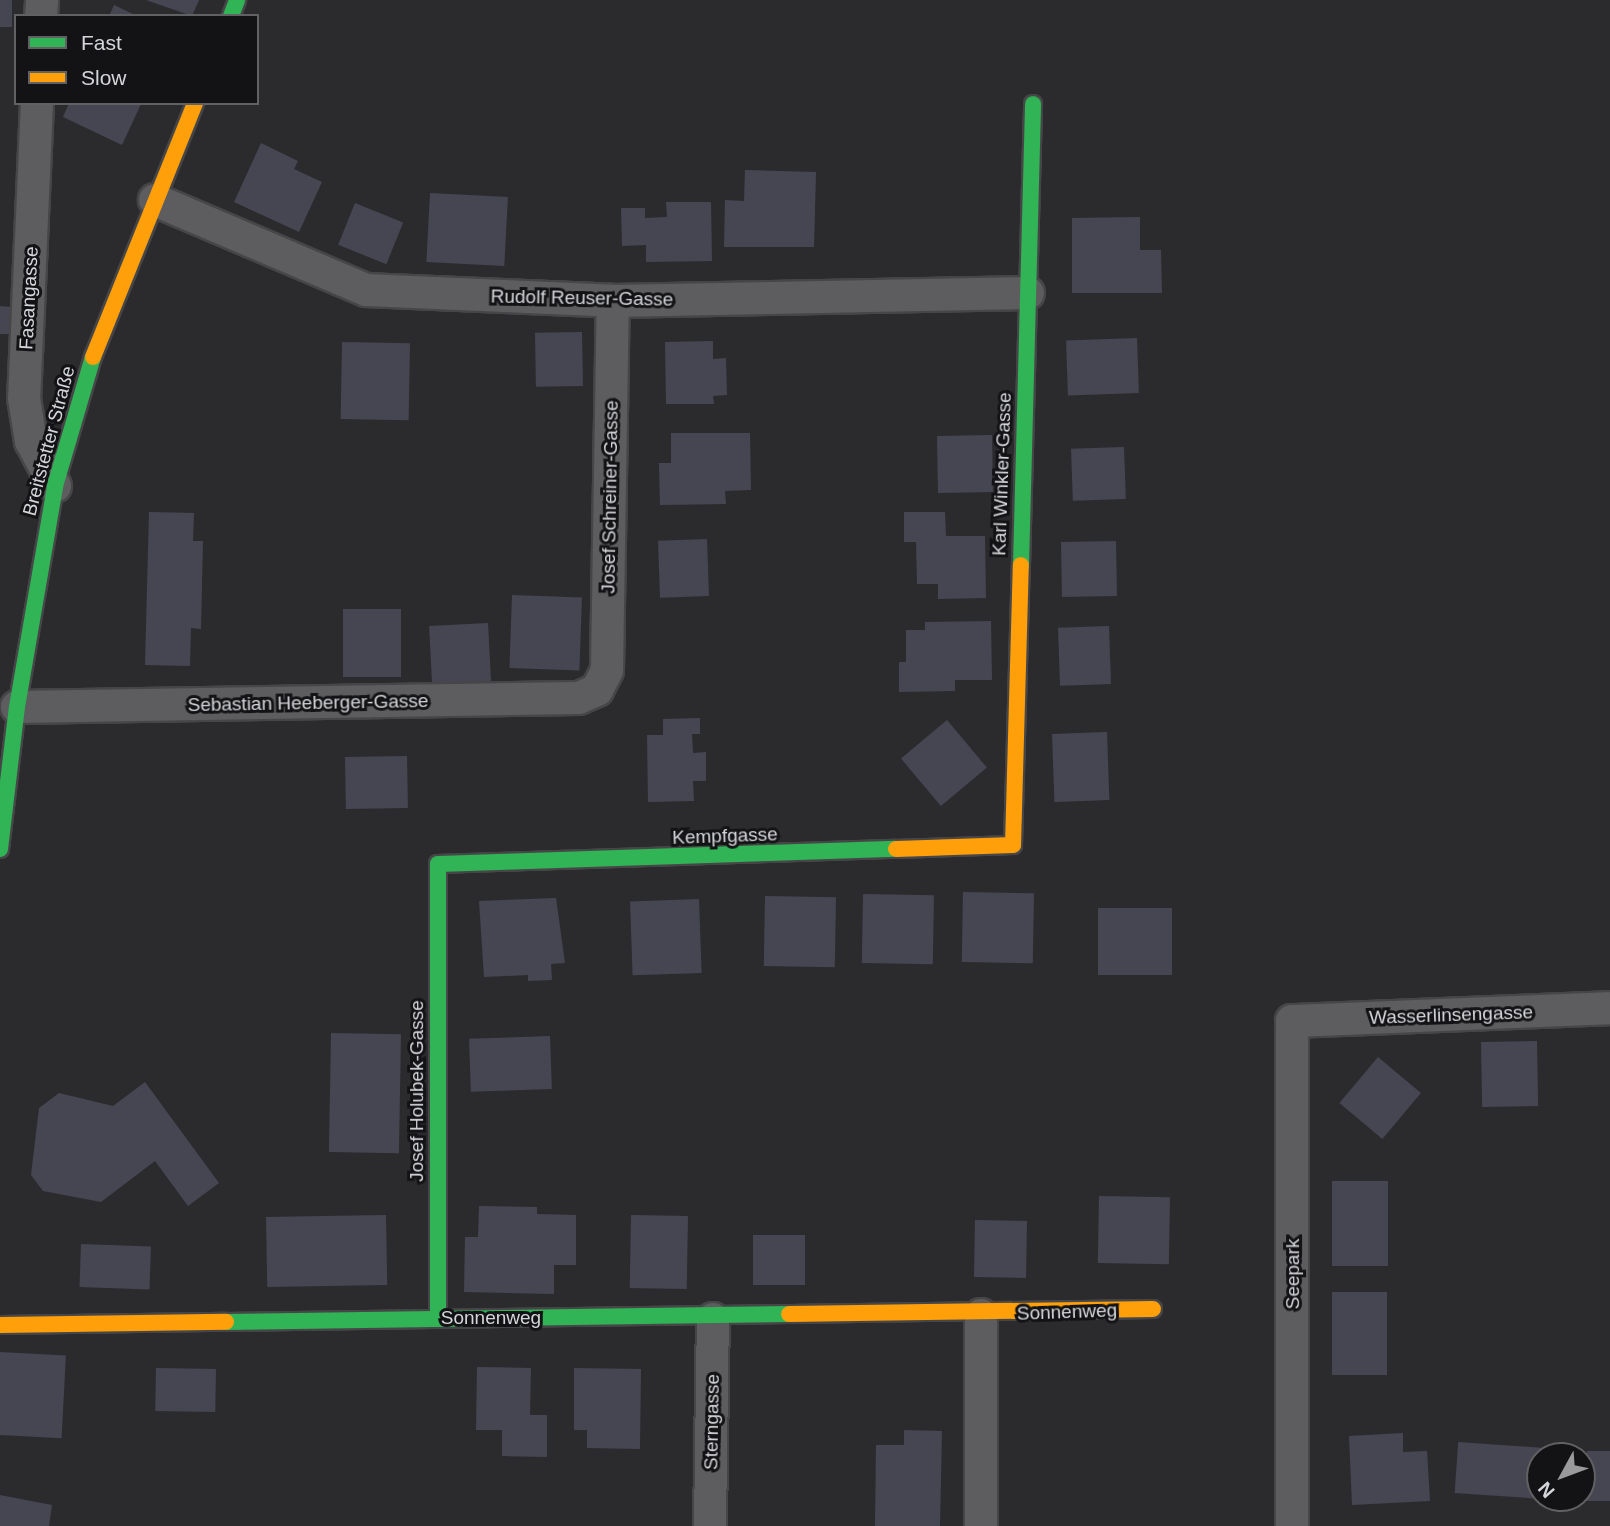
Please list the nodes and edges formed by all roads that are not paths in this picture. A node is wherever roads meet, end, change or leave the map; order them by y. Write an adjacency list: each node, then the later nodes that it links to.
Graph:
1 (1033, 104): 5 (street, Karl Winkler-Gasse)
2 (37, 105): 7 (street, Fasangasse)
3 (194, 105): 4 (street, Breitstetter Straße)
4 (155, 200): 6 (street, Rudolf Reuser-Gasse); 7 (street, Breitstetter Straße)
5 (1028, 293): 6 (street, Rudolf Reuser-Gasse); 10 (street, Karl Winkler-Gasse)
6 (613, 301): 8 (street, Josef Schreiner-Gasse)
7 (55, 486): 9 (street, Breitstetter Straße)
8 (597, 690): 9 (street, Sebastian Heeberger-Gasse)
9 (17, 707): 11 (street, Breitstetter Straße)
10 (1013, 845): 12 (street, Kempfgasse)
11 (0, 849)
12 (438, 864): 17 (street, Josef Holubek-Gasse)
13 (1610, 1008): 14 (street, Wasserlinsengasse)
14 (1292, 1021): 22 (street, Seepark)
15 (1153, 1309): 16 (street, Sonnenweg)
16 (981, 1315): 18 (street, Sonnenweg); 21 (street)
17 (438, 1318): 18 (street, Sonnenweg); 19 (street, Sonnenweg)
18 (713, 1319): 20 (street, Sterngasse)
19 (0, 1325)
20 (710, 1526)
21 (981, 1526)
22 (1293, 1526)

